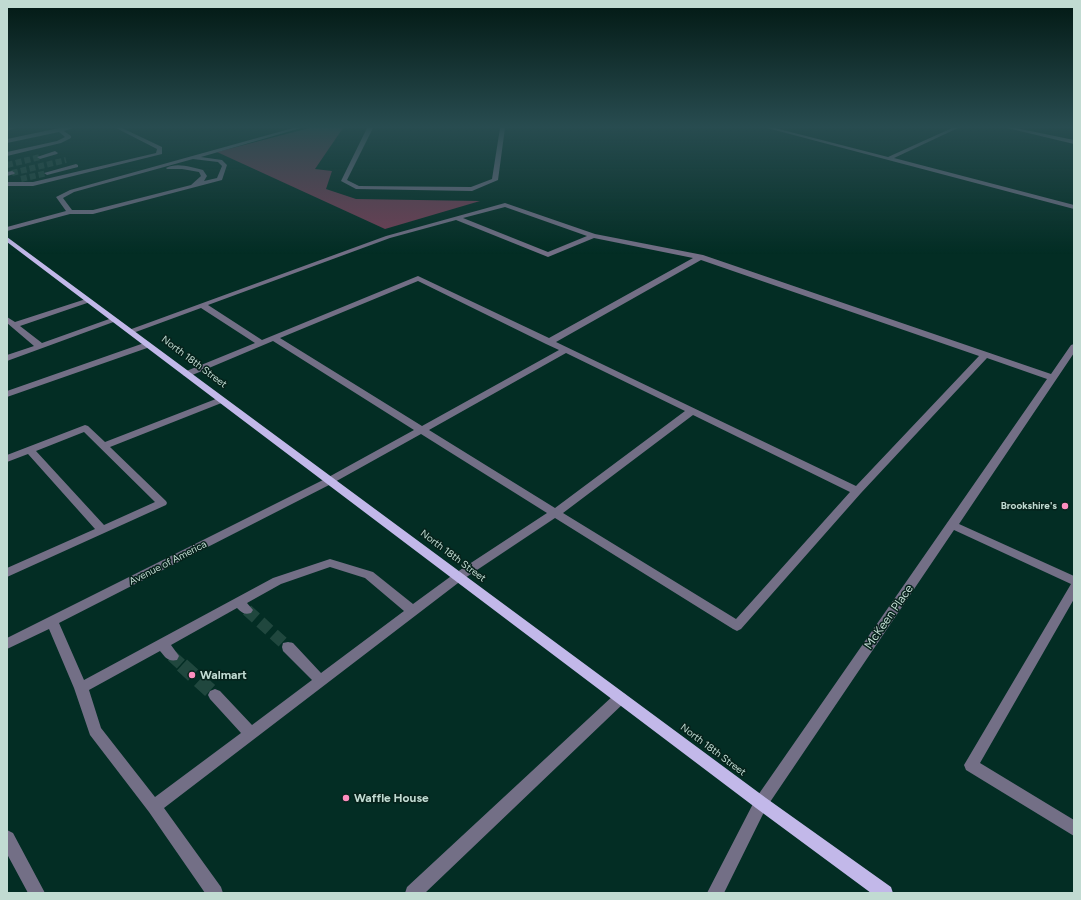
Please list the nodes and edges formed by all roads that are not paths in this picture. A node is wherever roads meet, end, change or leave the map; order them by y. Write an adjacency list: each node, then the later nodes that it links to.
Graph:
1 (56, 170): 12 (street)
2 (83, 170): 11 (street)
3 (94, 170): 11 (street)
4 (145, 170): 16 (street)
5 (163, 170): 16 (street)
6 (196, 170): 15 (street)
7 (223, 170): 15 (street)
8 (349, 170): 9 (street)
9 (497, 170)
10 (930, 170): 17 (street)
11 (86, 172): 14 (street)
12 (47, 173)
13 (21, 179): 14 (street)
14 (9, 182)
15 (189, 186): 18 (street)
16 (64, 195): 18 (street)
17 (1074, 208)
18 (70, 212): 20 (street)
19 (456, 218): 21 (street); 21 (street); 25 (street)
20 (7, 229)
21 (593, 236): 23 (street)
22 (7, 239): 24 (main road, North 18th Street)
23 (700, 257): 30 (street); 36 (street)
24 (89, 300): 26 (main road, North 18th Street); 27 (street)
25 (202, 305): 28 (street); 31 (street)
26 (115, 320): 28 (main road, North 18th Street); 33 (street)
27 (10, 322): 33 (street)
28 (130, 331): 32 (main road, North 18th Street)
29 (274, 338): 30 (street); 31 (street); 43 (street)
30 (549, 342): 35 (street)
31 (261, 343): 38 (street)
32 (147, 345): 38 (main road, North 18th Street); 40 (street)
33 (40, 346): 37 (street)
34 (1074, 347): 39 (street, McKeen Place)
35 (565, 350): 42 (street); 43 (street, Avenue of America)
36 (985, 355): 39 (street); 48 (street)
37 (7, 358)
38 (187, 374): 41 (main road, North 18th Street)
39 (1053, 378): 50 (street, McKeen Place)
40 (7, 394)
41 (221, 400): 44 (street); 47 (main road, North 18th Street)
42 (692, 411): 48 (street); 49 (street)
43 (423, 431): 47 (street, Avenue of America); 49 (street)
44 (103, 446): 45 (street); 51 (street)
45 (29, 450): 46 (street); 51 (street)
46 (7, 459)
47 (329, 481): 53 (main road, North 18th Street); 57 (street, Avenue of America)
48 (857, 491): 49 (street)
49 (555, 513): 53 (street)
50 (952, 524): 54 (street); 67 (street, McKeen Place)
51 (102, 530): 52 (street)
52 (7, 573)
53 (458, 577): 56 (street); 65 (main road, North 18th Street)
54 (1074, 581)
55 (1074, 588): 69 (street)
56 (414, 611): 59 (street); 62 (street)
57 (52, 622): 58 (street, Avenue of America); 63 (street)
58 (7, 644)
59 (162, 644): 61 (street); 63 (street)
60 (288, 647): 62 (street)
61 (172, 656)
62 (321, 681): 66 (street)
63 (81, 688): 68 (street)
64 (215, 695): 66 (street)
65 (620, 698): 67 (main road, North 18th Street); 73 (street)
66 (251, 733): 68 (street)
67 (761, 803): 74 (street, McKeen Place); 75 (main road, North 18th Street)
68 (154, 807): 72 (street)
69 (1074, 829)
70 (7, 838): 71 (street)
71 (37, 893)
72 (215, 893)
73 (413, 893)
74 (715, 893)
75 (885, 893)

